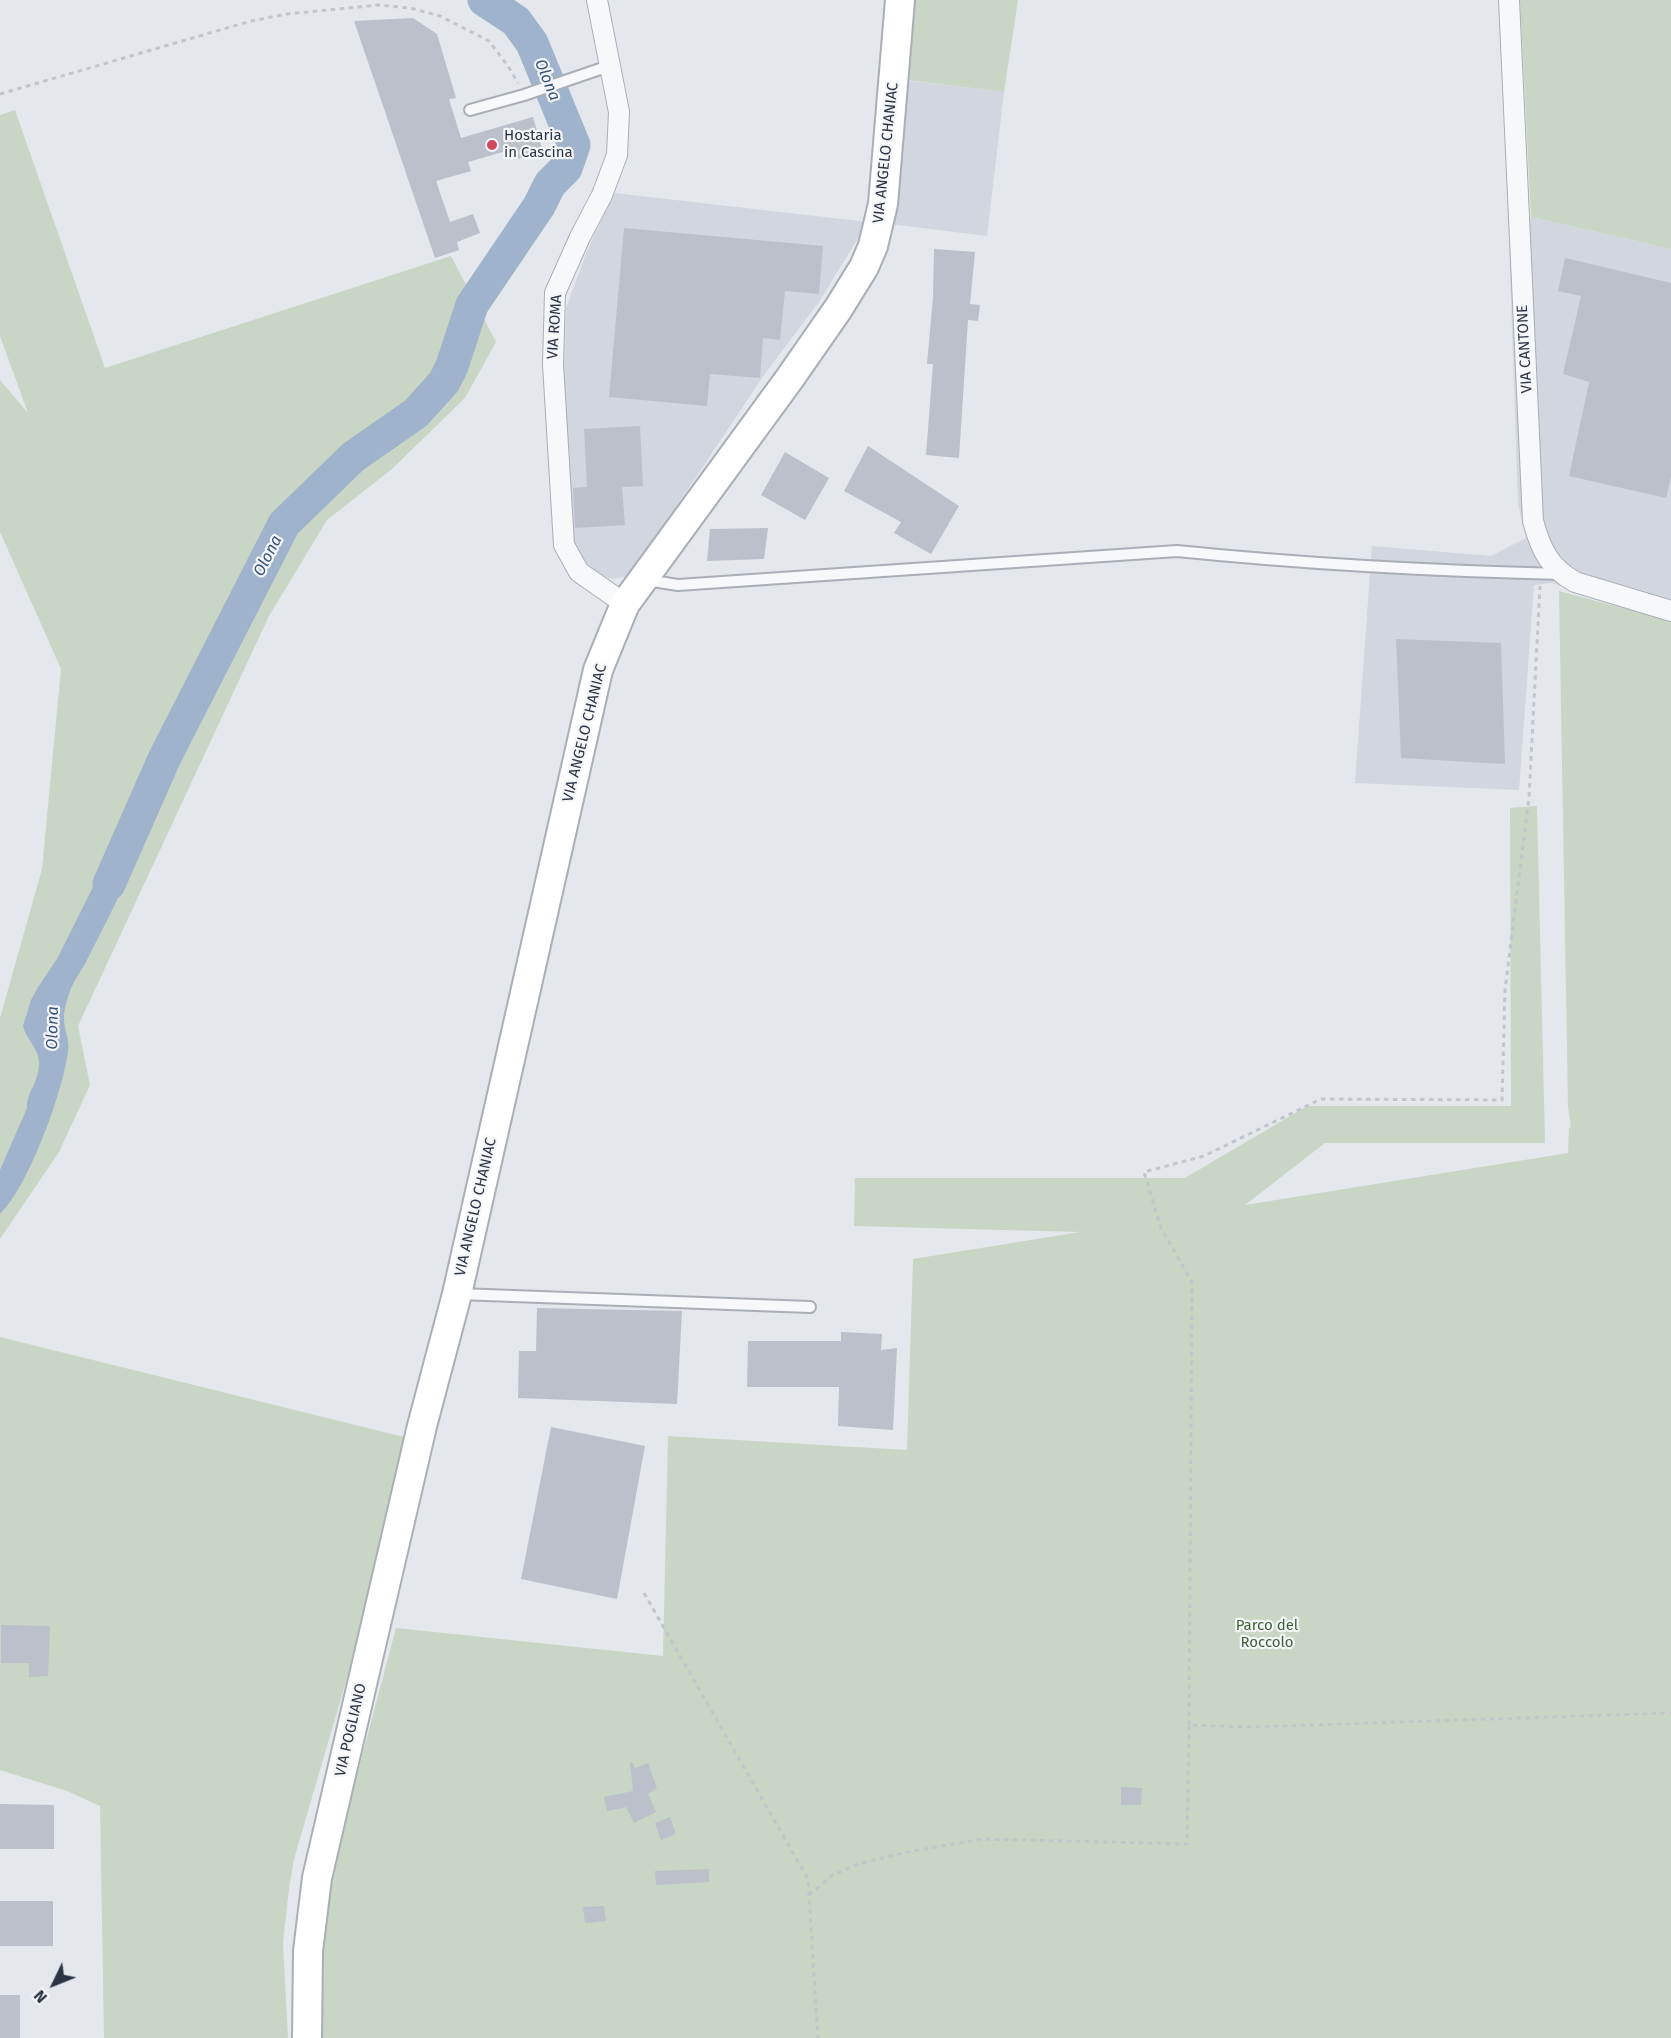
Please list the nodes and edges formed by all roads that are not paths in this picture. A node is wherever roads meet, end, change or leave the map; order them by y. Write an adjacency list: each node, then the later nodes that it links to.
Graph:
1 (597, 0): 4 (street, VIA ROMA)
2 (900, 0): 7 (street, VIA ANGELO CHANIAC)
3 (1509, 0): 6 (street, VIA CANTONE)
4 (609, 66): 5 (lane); 8 (street, VIA ROMA)
5 (470, 110)
6 (1562, 574): 7 (lane); 9 (street, VIA CANTONE)
7 (643, 579): 8 (street, VIA ANGELO CHANIAC)
8 (625, 604): 10 (street, VIA ANGELO CHANIAC)
9 (1671, 611)
10 (457, 1294): 11 (lane); 12 (street, VIA ANGELO CHANIAC)
11 (810, 1307)
12 (422, 1426): 13 (street, VIA POGLIANO)
13 (308, 2038)

